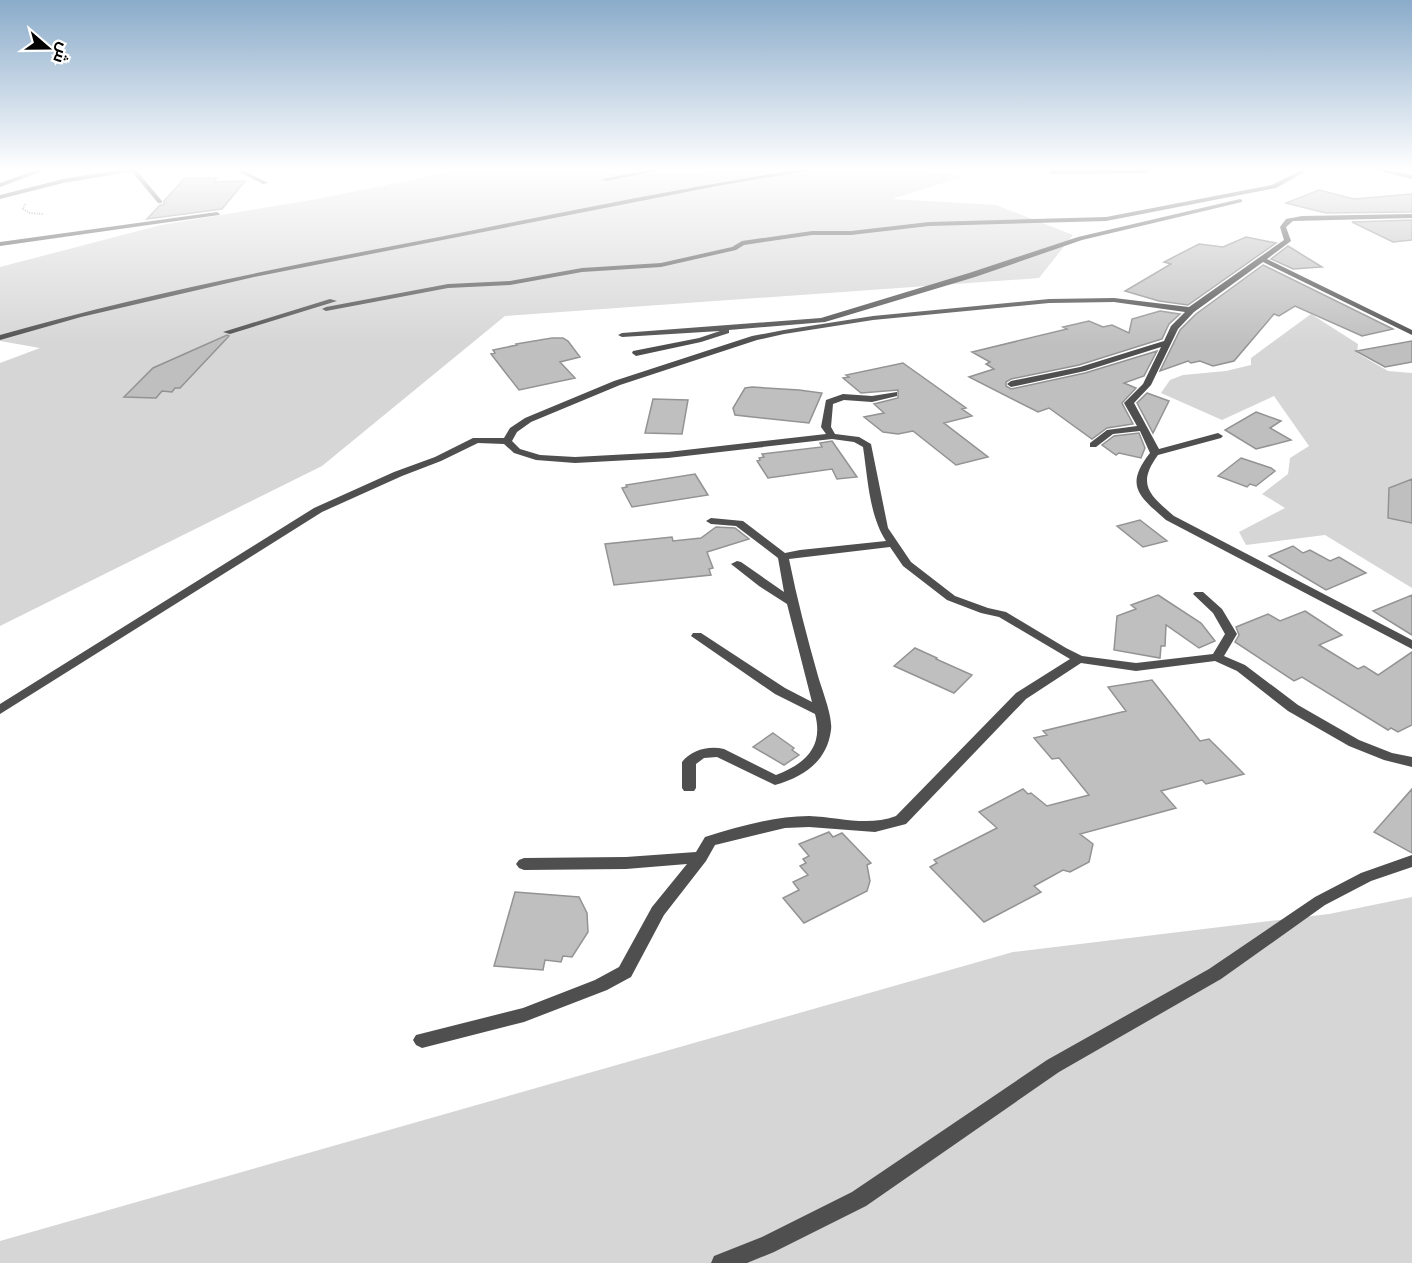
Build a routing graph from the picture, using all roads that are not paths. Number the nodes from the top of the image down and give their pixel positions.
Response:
1 (123, 227) edge
2 (499, 227) edge
3 (904, 227) edge
4 (1131, 227) edge
5 (1283, 227) edge
6 (0, 244) edge
7 (1262, 259) junction
8 (429, 288) junction
9 (326, 309) dead end
10 (1191, 310) junction
11 (822, 320) junction
12 (732, 327) junction
13 (227, 332) dead end
14 (784, 332) junction
15 (1412, 333) edge
16 (622, 335) dead end
17 (0, 338) edge
18 (1166, 344) junction
19 (636, 353) dead end
20 (1011, 384) dead end
21 (894, 394) dead end
22 (1143, 428) junction
23 (832, 436) junction
24 (1218, 436) dead end
25 (507, 441) junction
26 (1093, 445) dead end
27 (1155, 453) junction
28 (711, 521) dead end
29 (892, 544) junction
30 (783, 557) junction
31 (737, 564) dead end
32 (1199, 594) dead end
33 (792, 602) junction
34 (698, 636) dead end
35 (1412, 645) edge
36 (1217, 657) junction
37 (1080, 659) junction
38 (0, 710) edge
39 (820, 711) junction
40 (1412, 762) edge
41 (689, 788) dead end
42 (701, 857) junction
43 (1412, 861) edge
44 (524, 864) dead end
45 (422, 1040) dead end
46 (721, 1263) edge

1 - 6 street
2 - 17 street
3 - 8 street
4 - 11 street
5 - 7 street
7 - 10 street
7 - 15 street
8 - 9 street
8 - 13 street
10 - 14 street
10 - 18 street
11 - 12 street
11 - 14 street
12 - 16 street
12 - 19 street
14 - 25 street
18 - 20 street
18 - 22 street
21 - 23 street
22 - 26 street
22 - 27 street
23 - 25 street
23 - 29 street
24 - 27 street
25 - 38 street
27 - 35 street
28 - 30 street
29 - 30 street
29 - 37 street
30 - 33 street
31 - 33 street
32 - 36 street
33 - 39 street
34 - 39 street
36 - 37 street
36 - 40 street
37 - 42 street
39 - 41 street
42 - 44 street
42 - 45 street
43 - 46 street

